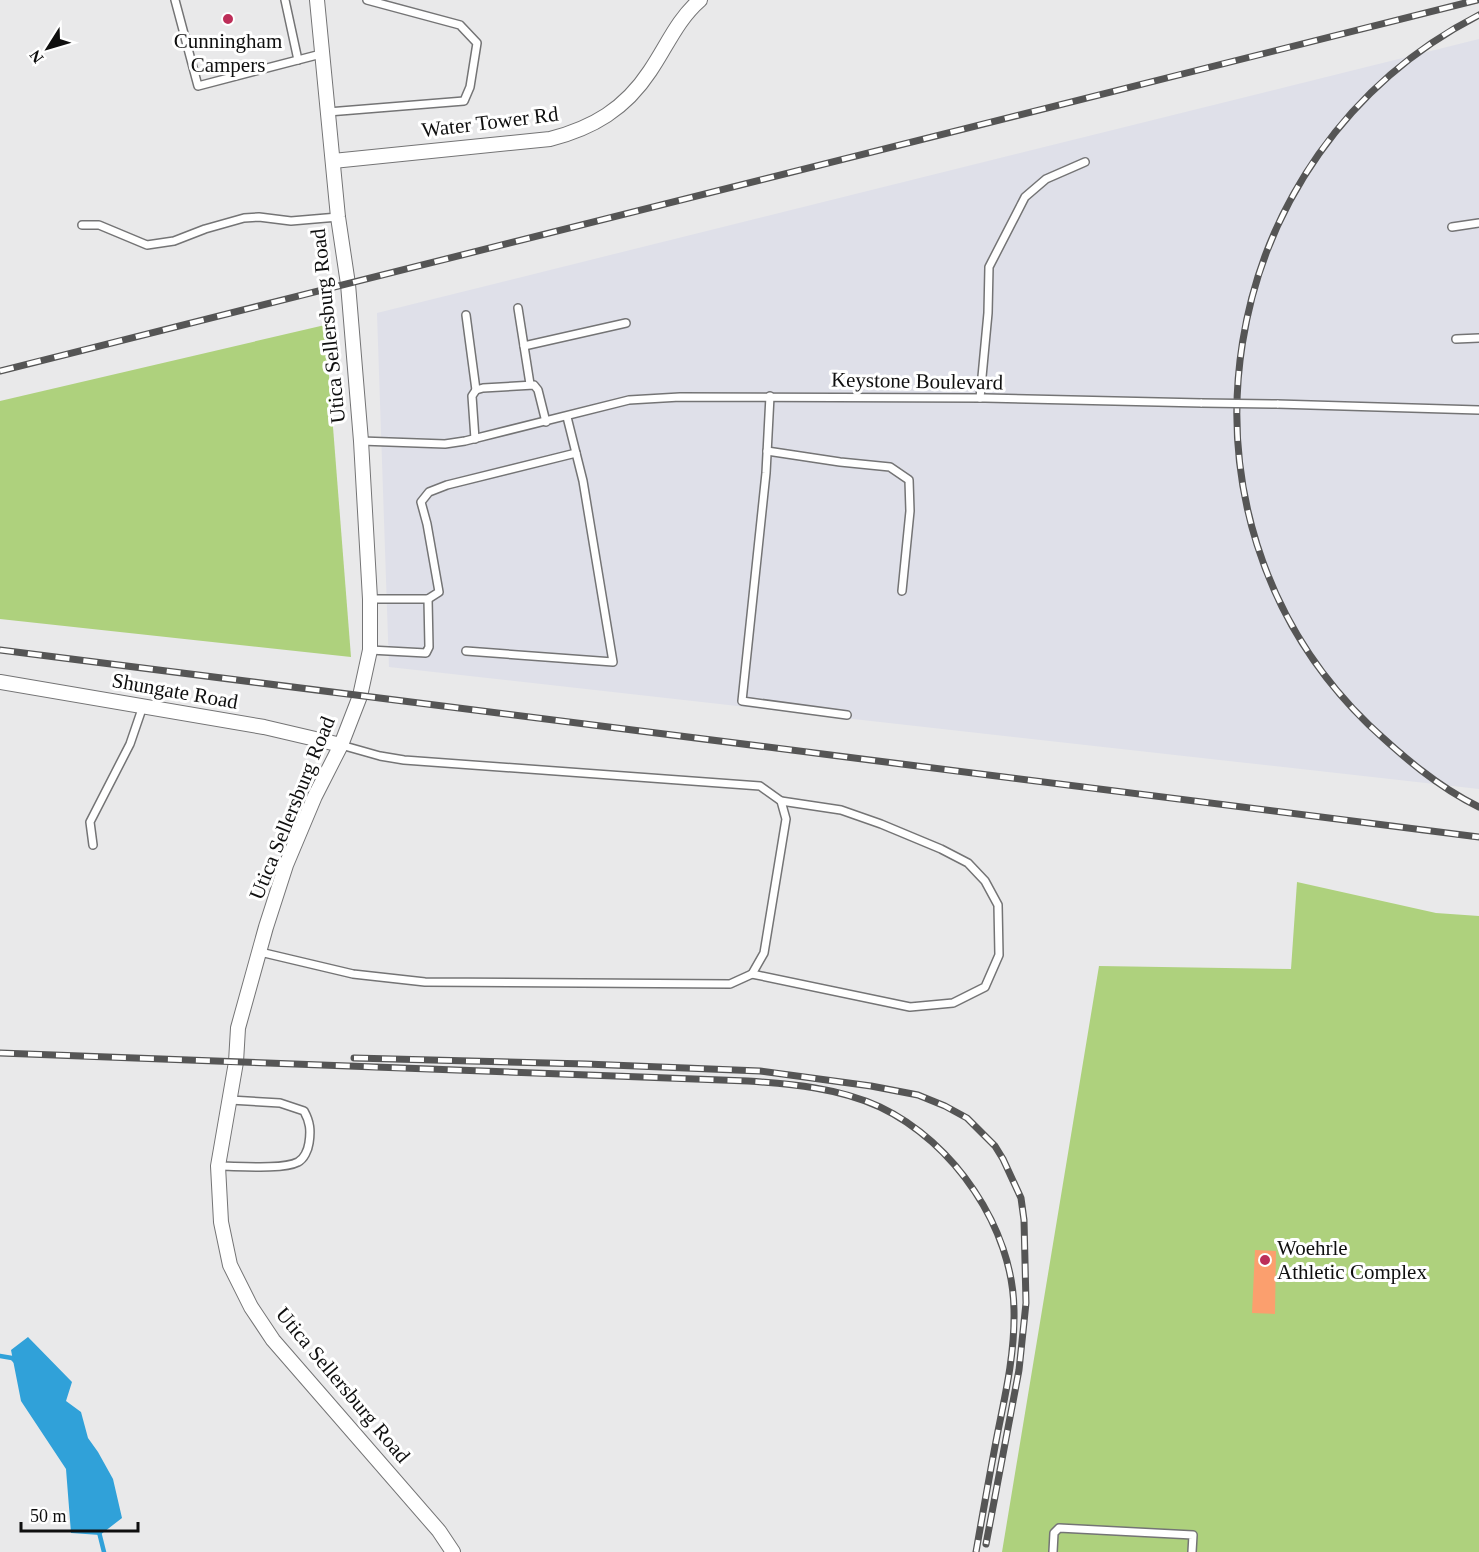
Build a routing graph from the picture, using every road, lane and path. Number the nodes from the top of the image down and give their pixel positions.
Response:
1 (175, 0) edge
2 (285, 0) edge
3 (317, 0) edge
4 (367, 0) edge
5 (700, 0) edge
6 (321, 54) junction
7 (298, 60) junction
8 (328, 112) junction
9 (333, 161) junction
10 (1085, 162) dead end
11 (338, 217) junction
12 (1479, 223) edge
13 (82, 225) dead end
14 (1452, 227) dead end
15 (518, 308) dead end
16 (466, 315) dead end
17 (626, 323) dead end
18 (1479, 338) edge
19 (1456, 339) dead end
20 (524, 346) junction
21 (530, 384) junction
22 (476, 390) junction
23 (770, 396) junction
24 (980, 398) junction
25 (1479, 410) edge
26 (567, 417) junction
27 (546, 422) junction
28 (475, 440) junction
29 (361, 441) junction
30 (767, 451) junction
31 (576, 453) junction
32 (902, 591) dead end
33 (370, 599) junction
34 (428, 599) junction
35 (370, 650) junction
36 (466, 651) dead end
37 (0, 682) edge
38 (143, 706) junction
39 (847, 715) dead end
40 (341, 745) junction
41 (781, 801) junction
42 (93, 845) dead end
43 (260, 952) junction
44 (752, 974) junction
45 (230, 1101) junction
46 (218, 1166) junction
47 (453, 1552) edge
48 (1053, 1552) edge
49 (1192, 1552) edge

1 - 7 lane
2 - 7 lane
3 - 6 street, Utica Sellersburg Road
4 - 8 lane
5 - 9 street, Water Tower Rd
6 - 7 lane
6 - 8 street, Utica Sellersburg Road
8 - 9 street, Utica Sellersburg Road
9 - 11 street, Utica Sellersburg Road
10 - 24 lane
11 - 13 lane
11 - 29 street, Utica Sellersburg Road
12 - 14 lane
15 - 20 lane
16 - 22 lane
17 - 20 lane
18 - 19 lane
20 - 21 lane
21 - 22 lane
21 - 27 lane
22 - 28 lane
23 - 24 lane, Keystone Boulevard
23 - 26 lane, Keystone Boulevard
23 - 30 lane
24 - 25 lane, Keystone Boulevard, bridge
26 - 27 lane, Keystone Boulevard
26 - 31 lane
27 - 28 lane, Keystone Boulevard
28 - 29 lane, Keystone Boulevard
29 - 33 street, Utica Sellersburg Road
30 - 32 lane
30 - 39 lane
31 - 34 lane
31 - 36 lane
33 - 34 lane
33 - 35 street, Utica Sellersburg Road
34 - 35 lane
35 - 40 street, Utica Sellersburg Road
37 - 38 street, Shungate Road
38 - 40 street, Shungate Road
38 - 42 lane
40 - 41 lane
40 - 43 street, Utica Sellersburg Road
41 - 44 lane
41 - 44 lane
43 - 44 lane
43 - 45 street, Utica Sellersburg Road
45 - 46 street, Utica Sellersburg Road
45 - 46 lane
46 - 47 street, Utica Sellersburg Road
48 - 49 lane

